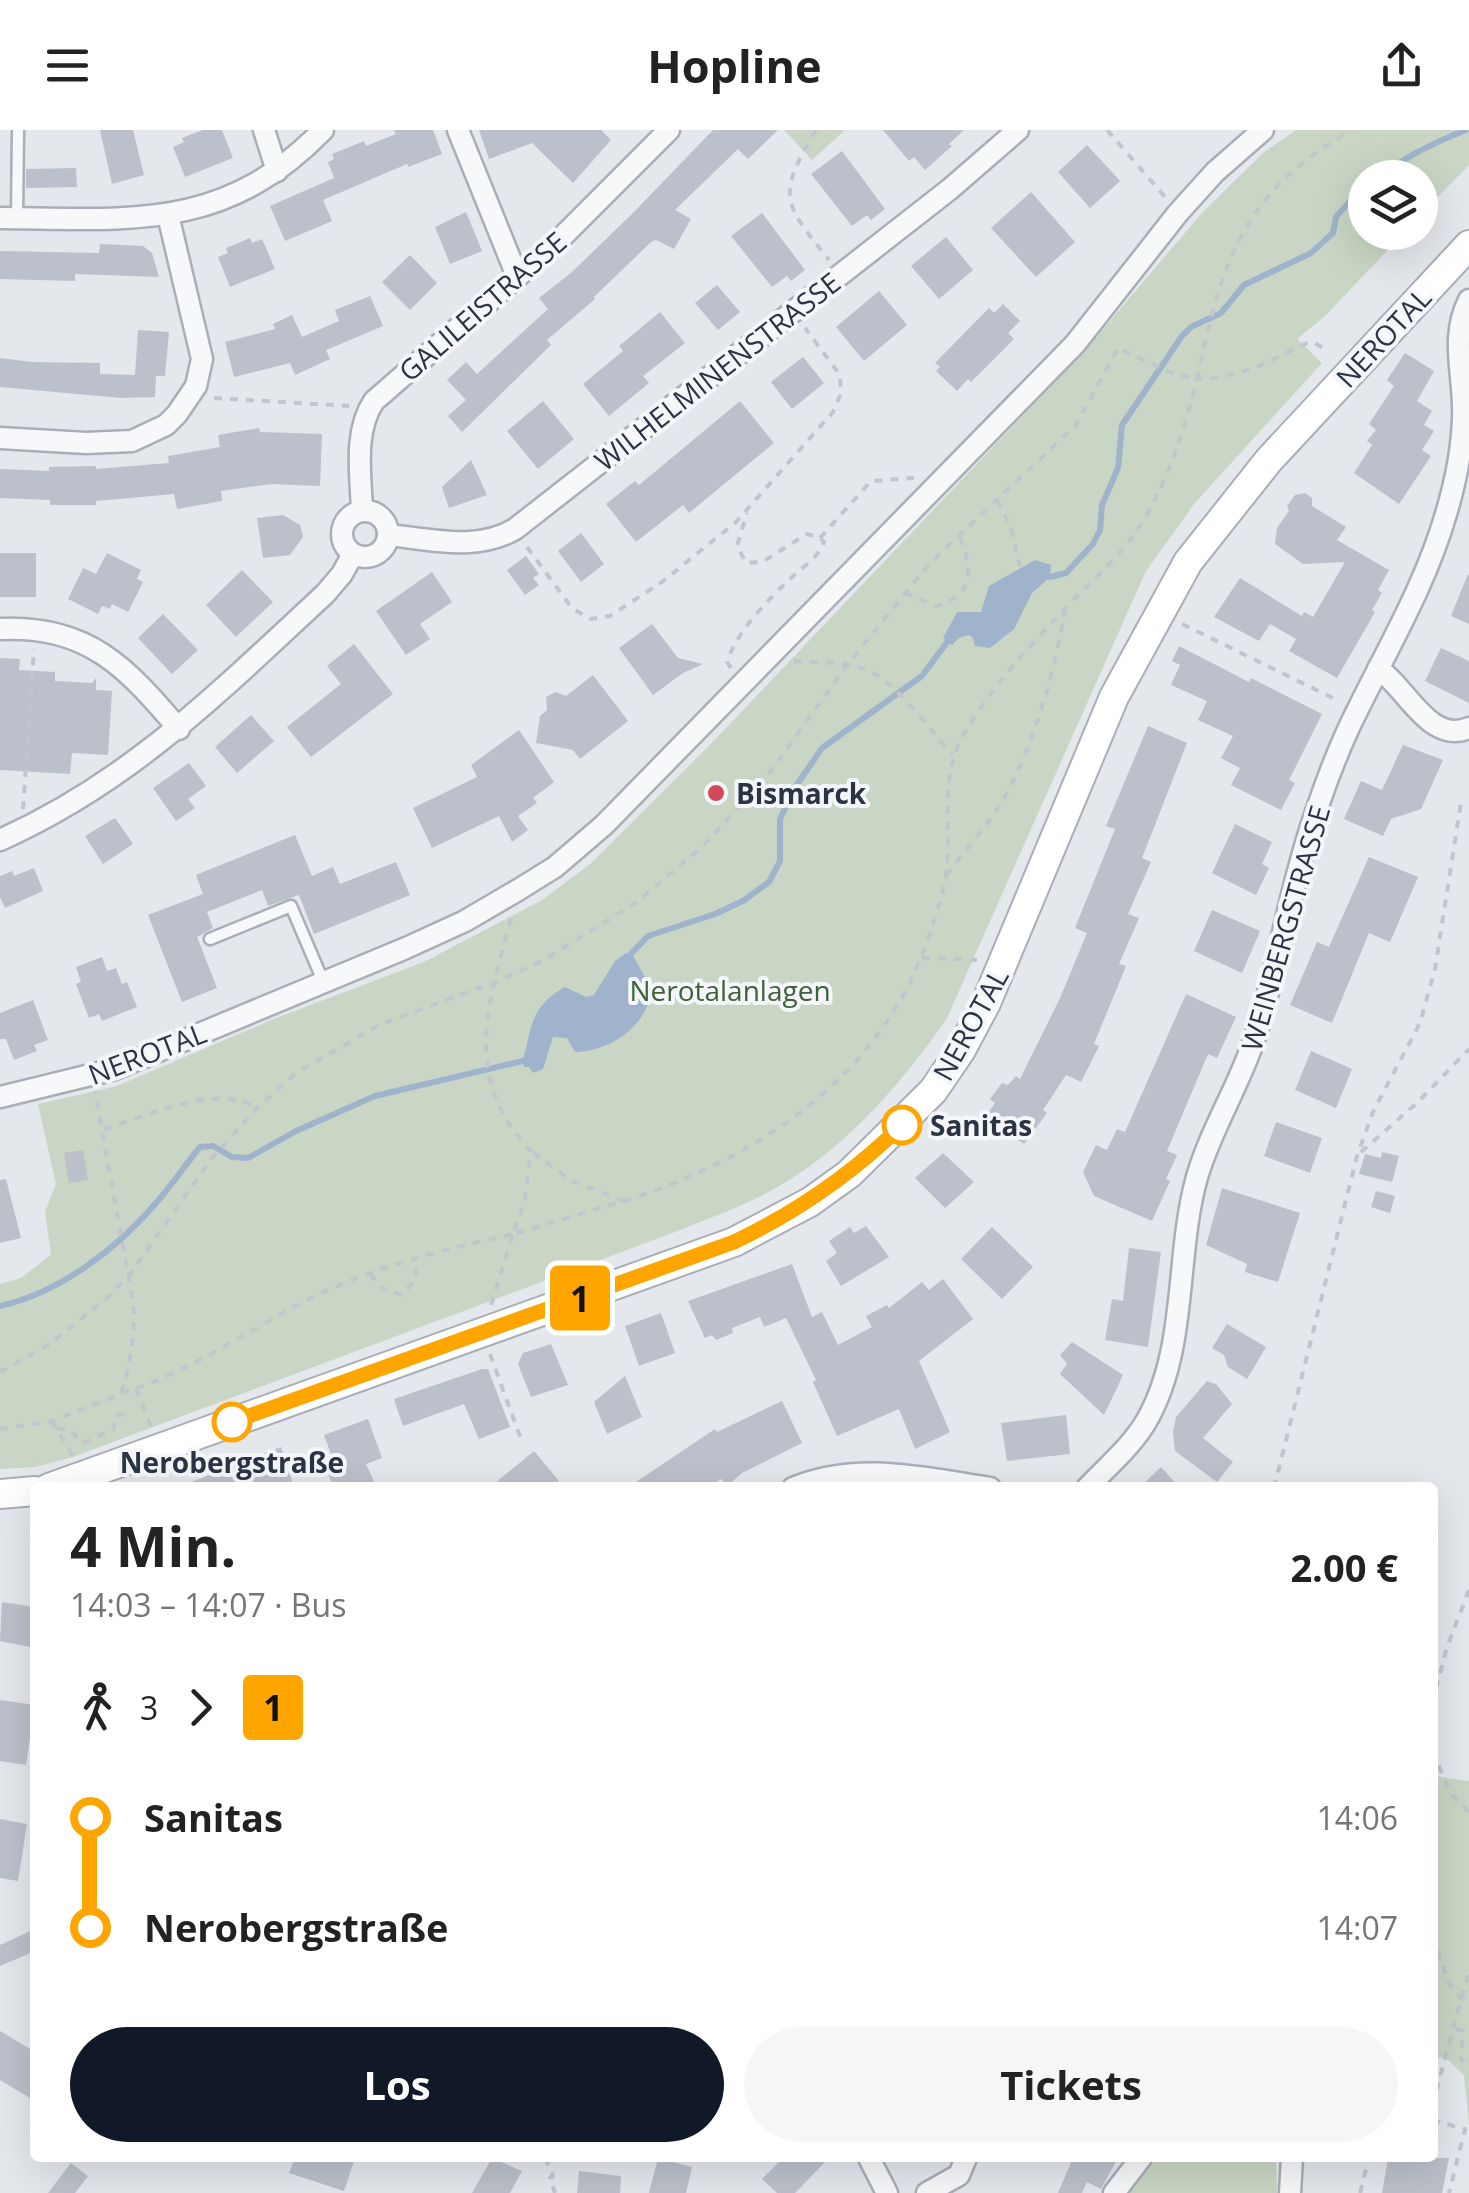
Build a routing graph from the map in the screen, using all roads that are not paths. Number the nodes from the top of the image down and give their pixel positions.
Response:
1 (18, 130) edge
2 (264, 130) edge
3 (323, 130) edge
4 (458, 130) edge
5 (1018, 130) edge
6 (1263, 130) edge
7 (663, 132) edge
8 (276, 171) junction
9 (168, 215) junction
10 (8, 218) edge
11 (1469, 245) edge
12 (517, 276) junction
13 (1469, 300) edge
14 (0, 438) edge
15 (362, 511) junction
16 (388, 535) junction
17 (353, 554) junction
18 (0, 629) edge
19 (1378, 668) junction
20 (1469, 728) edge
21 (179, 729) junction
22 (0, 840) edge
23 (210, 939) dead end
24 (324, 982) junction
25 (0, 1096) edge
26 (67, 1482) edge
27 (810, 1482) edge
28 (940, 1482) edge
29 (1093, 1482) edge
30 (30, 1490) edge
31 (0, 1494) edge
32 (871, 2162) edge
33 (964, 2162) edge
34 (1138, 2162) edge
35 (1292, 2162) edge
36 (887, 2193) edge
37 (926, 2193) edge
38 (1114, 2193) edge
39 (1290, 2193) edge

1 - 10 lane
2 - 8 street
3 - 8 street
4 - 12 street
5 - 16 street, WILHELMINENSTRASSE
6 - 24 street, NEROTAL
7 - 12 street, GALILEISTRASSE
8 - 9 street
9 - 10 street
9 - 14 street
11 - 26 street, NEROTAL
12 - 15 street, GALILEISTRASSE
13 - 19 street, WEINBERGSTRASSE
15 - 16 street
15 - 17 street
16 - 17 street
17 - 21 street
18 - 21 street
19 - 20 street
19 - 29 street, WEINBERGSTRASSE
21 - 22 street
23 - 24 lane
24 - 25 street, NEROTAL
27 - 28 street
30 - 31 street, NEROTAL
32 - 36 street
33 - 37 street
34 - 38 street
35 - 39 street

